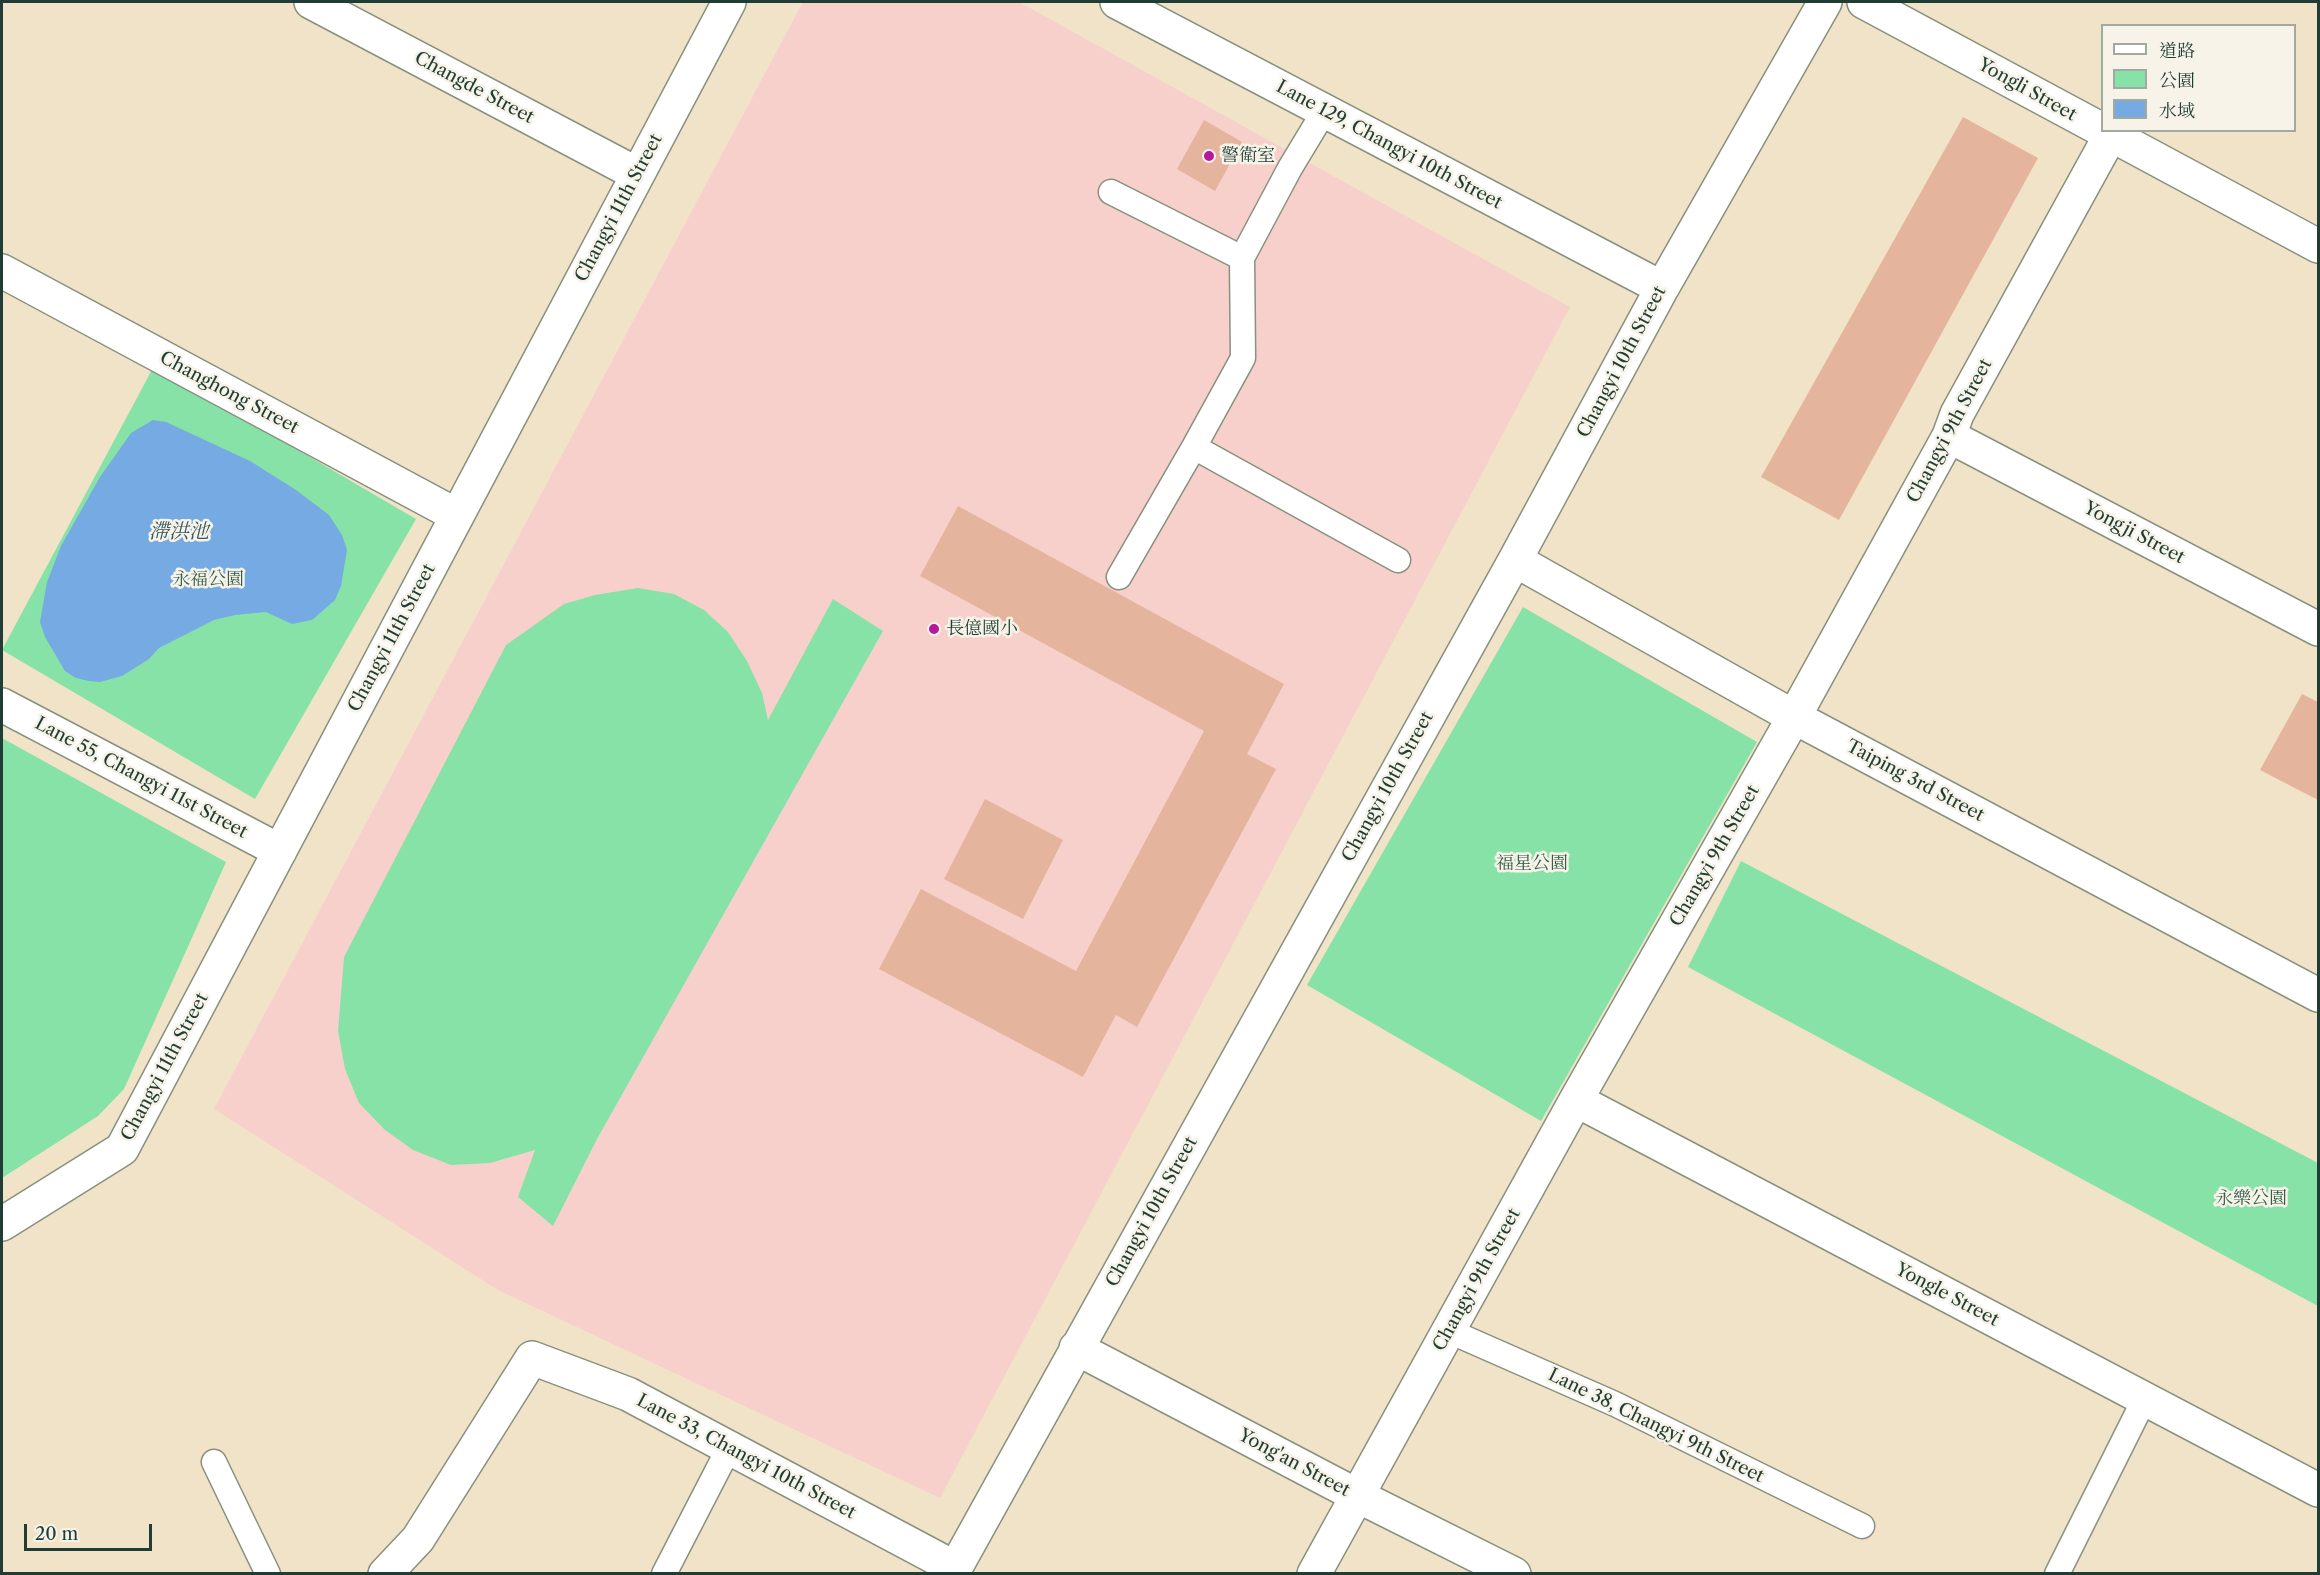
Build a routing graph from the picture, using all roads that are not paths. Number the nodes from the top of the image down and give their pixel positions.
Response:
1 (729, 2) edge
2 (1117, 2) edge
3 (1825, 2) edge
4 (1864, 2) edge
5 (316, 3) edge
6 (1324, 110) junction
7 (2101, 131) edge
8 (2103, 132) edge
9 (2110, 136) junction
10 (637, 174) junction
11 (1111, 192) dead end
12 (2319, 246) edge
13 (1242, 258) junction
14 (2, 271) edge
15 (1662, 288) junction
16 (1949, 436) junction
17 (1194, 447) junction
18 (456, 515) junction
19 (1398, 560) dead end
20 (1515, 560) junction
21 (1119, 577) dead end
22 (2319, 629) edge
23 (2, 705) edge
24 (1794, 717) junction
25 (280, 851) junction
26 (2319, 995) edge
27 (1576, 1100) junction
28 (2, 1224) edge
29 (1449, 1331) junction
30 (1076, 1348) junction
31 (2145, 1398) junction
32 (729, 1448) junction
33 (214, 1462) dead end
34 (2319, 1490) edge
35 (1356, 1495) junction
36 (1862, 1526) dead end
37 (953, 1571) edge
38 (268, 1574) edge
39 (385, 1574) edge
40 (664, 1574) edge
41 (1314, 1574) edge
42 (1514, 1574) edge
43 (2057, 1574) edge

1 - 10 street, Changyi 11th Street
2 - 6 street, Lane 129, Changyi 10th Street
3 - 15 street, Changyi 10th Street
4 - 7 street, Yongli Street
5 - 10 street, Changde Street
6 - 13 lane
6 - 15 street, Lane 129, Changyi 10th Street
8 - 9 street, Yongli Street
9 - 12 street, Yongli Street
9 - 16 street, Changyi 9th Street
10 - 18 street, Changyi 11th Street
11 - 13 lane
13 - 17 lane
14 - 18 street, Changhong Street
15 - 20 street, Changyi 10th Street
16 - 22 street, Yongji Street
16 - 24 street, Changyi 9th Street
17 - 19 lane
17 - 21 lane
18 - 25 street, Changyi 11th Street
20 - 24 street, Taiping 3rd Street
20 - 30 street, Changyi 10th Street
23 - 25 street, Lane 55, Changyi 11st Street
24 - 26 street, Taiping 3rd Street
24 - 27 street, Changyi 9th Street
25 - 28 street, Changyi 11th Street
27 - 29 street, Changyi 9th Street
27 - 31 street, Yongle Street
29 - 35 street, Changyi 9th Street
29 - 36 lane, Lane 38, Changyi 9th Street
30 - 35 street, Yong'an Street
30 - 37 street, Changyi 10th Street
31 - 34 street, Yongle Street
31 - 43 lane
32 - 37 street, Lane 33, Changyi 10th Street
32 - 39 street, Lane 33, Changyi 10th Street
32 - 40 lane
33 - 38 lane
35 - 41 street, Changyi 9th Street
35 - 42 street, Yong'an Street

